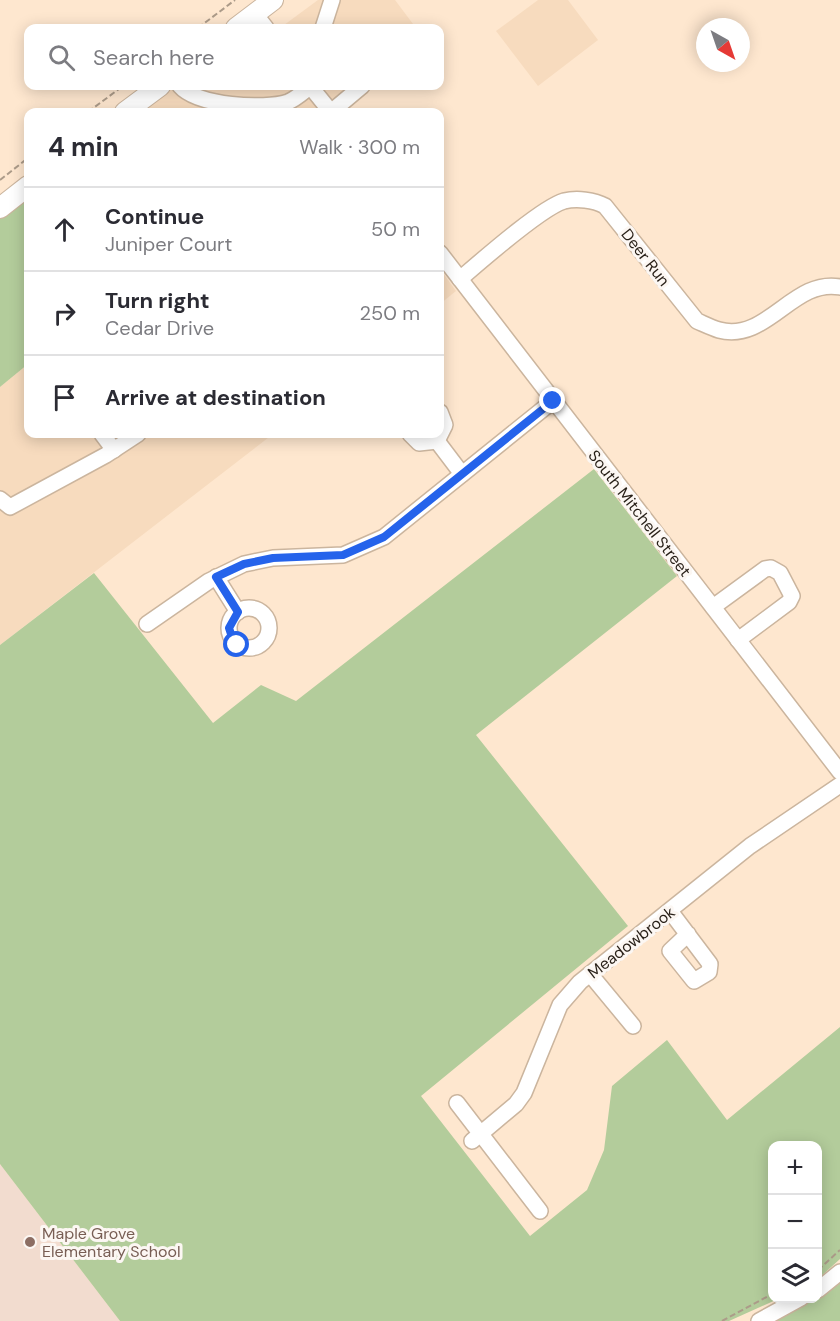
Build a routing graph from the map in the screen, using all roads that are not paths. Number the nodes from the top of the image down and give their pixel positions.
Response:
1 (273, 0) edge
2 (332, 0) edge
3 (260, 21) edge
4 (324, 24) edge
5 (155, 90) edge
6 (185, 90) edge
7 (304, 90) edge
8 (313, 90) edge
9 (357, 90) edge
10 (130, 108) edge
11 (328, 108) edge
12 (336, 108) edge
13 (24, 189) edge
14 (0, 208) edge
15 (444, 258) edge
16 (459, 279) junction
17 (840, 287) edge
18 (553, 401) junction
19 (105, 438) edge
20 (132, 438) edge
21 (414, 438) edge
22 (438, 438) edge
23 (437, 441) junction
24 (114, 450) junction
25 (462, 474) junction
26 (3, 506) edge
27 (216, 577) junction
28 (713, 607) junction
29 (238, 612) dead end
30 (147, 624) dead end
31 (738, 640) junction
32 (840, 772) edge
33 (840, 785) edge
34 (670, 911) junction
35 (688, 934) dead end
36 (590, 974) junction
37 (633, 1026) dead end
38 (457, 1103) dead end
39 (475, 1138) junction
40 (540, 1211) dead end
41 (840, 1272) edge
42 (822, 1287) edge
43 (793, 1303) edge
44 (759, 1321) edge

1 - 3 main road
2 - 4 street
5 - 10 main road
6 - 7 street
8 - 11 street
9 - 12 street
13 - 14 main road
15 - 16 street, South Mitchell Street
16 - 17 street, Deer Run
16 - 18 street, South Mitchell Street
18 - 25 street
18 - 28 street, South Mitchell Street
19 - 24 street
20 - 24 street
21 - 23 street
22 - 23 street
23 - 25 street
24 - 26 street
25 - 27 street
27 - 29 street
27 - 30 street
28 - 31 street, South Mitchell Street
28 - 31 street
31 - 32 street, South Mitchell Street
33 - 34 street, Meadowbrook
34 - 35 street
34 - 36 street, Meadowbrook
36 - 37 street
36 - 39 street, Meadowbrook
38 - 39 street
39 - 40 street
41 - 42 street
43 - 44 street

